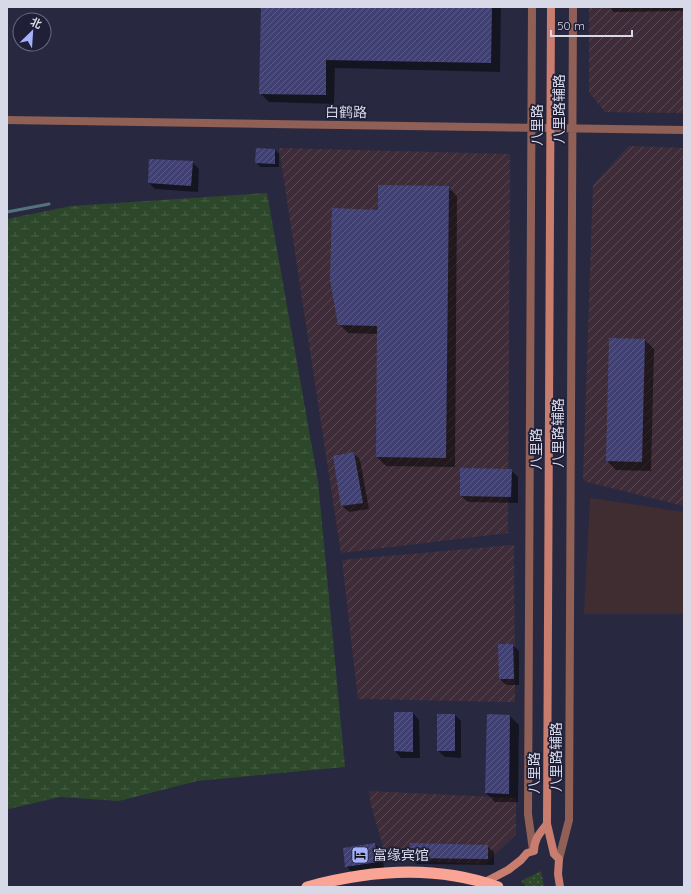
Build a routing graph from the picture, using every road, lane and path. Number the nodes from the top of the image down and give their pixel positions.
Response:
1 (532, 7) edge
2 (551, 7) edge
3 (572, 7) edge
4 (7, 120) edge
5 (531, 128) junction
6 (550, 128) junction
7 (572, 129) junction
8 (684, 130) edge
9 (547, 824) junction
10 (534, 851) junction
11 (559, 859) junction
12 (485, 882) junction
13 (307, 887) edge
14 (498, 887) edge
15 (560, 887) edge

1 - 5 street, 八里路辅路
2 - 6 main road, 八里路
3 - 7 street, 八里路辅路
4 - 5 street, 白鹤路
5 - 6 street, 白鹤路
5 - 10 street, 八里路辅路
6 - 7 street, 白鹤路
6 - 9 main road, 八里路
7 - 8 street, 白鹤路
7 - 11 street, 八里路辅路
9 - 10 main road
9 - 11 main road, 八里路
10 - 12 main road
11 - 15 main road, 八里路
12 - 13 highway
12 - 14 highway

